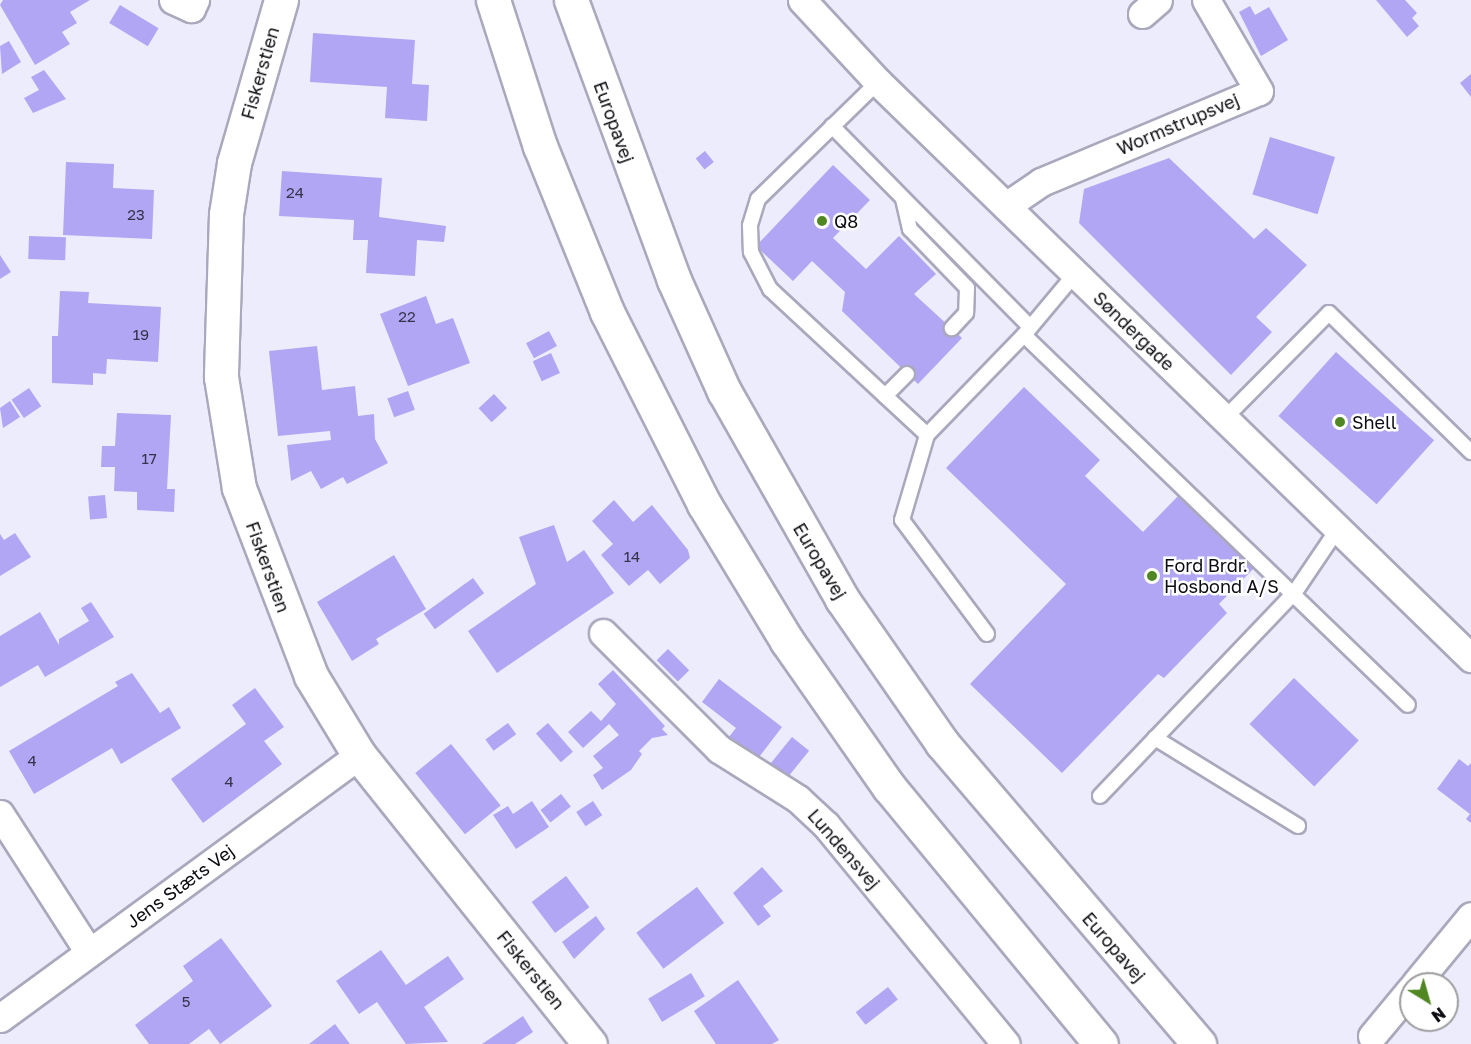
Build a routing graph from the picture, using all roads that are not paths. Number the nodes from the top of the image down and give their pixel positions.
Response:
1 (173, 0) edge
2 (195, 0) edge
3 (280, 0) edge
4 (493, 0) edge
5 (571, 0) edge
6 (802, 0) edge
7 (1206, 0) edge
8 (878, 82) junction
9 (832, 126) junction
10 (903, 199) junction
11 (1006, 206) junction
12 (1075, 274) junction
13 (952, 328) dead end
14 (1027, 331) junction
15 (907, 374) dead end
16 (885, 396) junction
17 (1224, 419) junction
18 (927, 435) junction
19 (1471, 452) edge
20 (1337, 530) junction
21 (1295, 592) junction
22 (603, 633) dead end
23 (987, 634) dead end
24 (1471, 658) edge
25 (1408, 705) dead end
26 (1155, 738) junction
27 (359, 755) junction
28 (1100, 796) dead end
29 (0, 814) edge
30 (1298, 826) dead end
31 (1471, 916) edge
32 (89, 952) junction
33 (1425, 972) edge
34 (1399, 1003) edge
35 (0, 1018) edge
36 (1372, 1036) dead end
37 (590, 1044) edge
38 (1006, 1044) edge
39 (1101, 1044) edge
40 (1199, 1044) edge

1 - 2 street
3 - 27 main road, Fiskerstien
4 - 39 main road
5 - 40 main road, Europavej
6 - 8 street, Søndergade
7 - 11 street, Wormstrupsvej
8 - 9 lane
8 - 11 street, Søndergade
9 - 10 lane
9 - 16 lane
10 - 13 lane
10 - 14 lane
11 - 12 street, Søndergade
12 - 14 lane
12 - 17 street, Søndergade
14 - 18 lane
14 - 21 lane
15 - 16 lane
16 - 18 lane
17 - 19 lane
17 - 20 street, Søndergade
18 - 23 lane
20 - 21 lane
20 - 24 street, Søndergade
21 - 25 lane
21 - 26 lane
22 - 38 street, Lundensvej
26 - 28 lane
26 - 30 lane
27 - 32 street, Jens Stæts Vej
27 - 37 main road, Fiskerstien
29 - 32 street
31 - 33 street
32 - 35 street, Jens Stæts Vej
34 - 36 street

